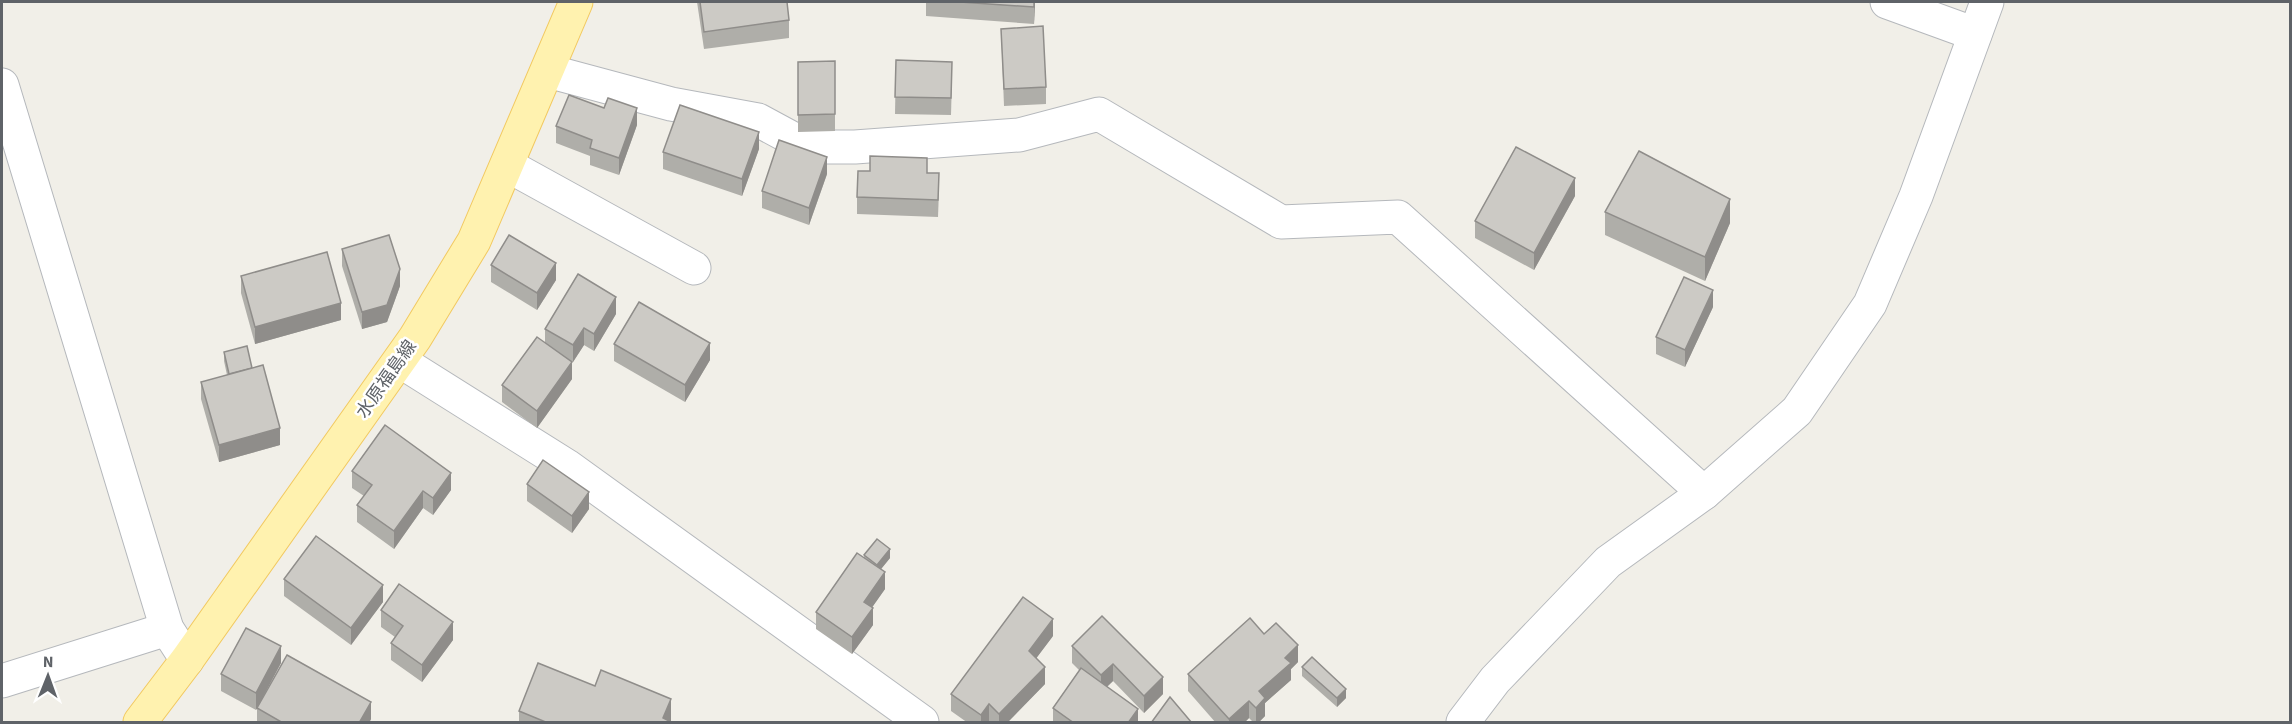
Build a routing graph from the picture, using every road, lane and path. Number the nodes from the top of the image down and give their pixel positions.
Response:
1 (576, 2) edge
2 (1887, 2) edge
3 (1987, 2) edge
4 (1975, 34) junction
5 (548, 71) junction
6 (2, 85) edge
7 (507, 165) junction
8 (694, 268) dead end
9 (400, 361) junction
10 (1704, 493) junction
11 (167, 629) junction
12 (187, 660) junction
13 (2, 681) edge
14 (140, 723) edge
15 (922, 723) edge
16 (1463, 723) edge

1 - 5 main road, 水原福島線
2 - 4 street
3 - 4 street
4 - 10 street
5 - 7 main road, 水原福島線
5 - 10 street
6 - 11 street
7 - 8 street
7 - 9 main road, 水原福島線
9 - 12 main road, 水原福島線
9 - 15 street
10 - 16 street
11 - 12 street
11 - 13 street
12 - 14 main road, 水原福島線

